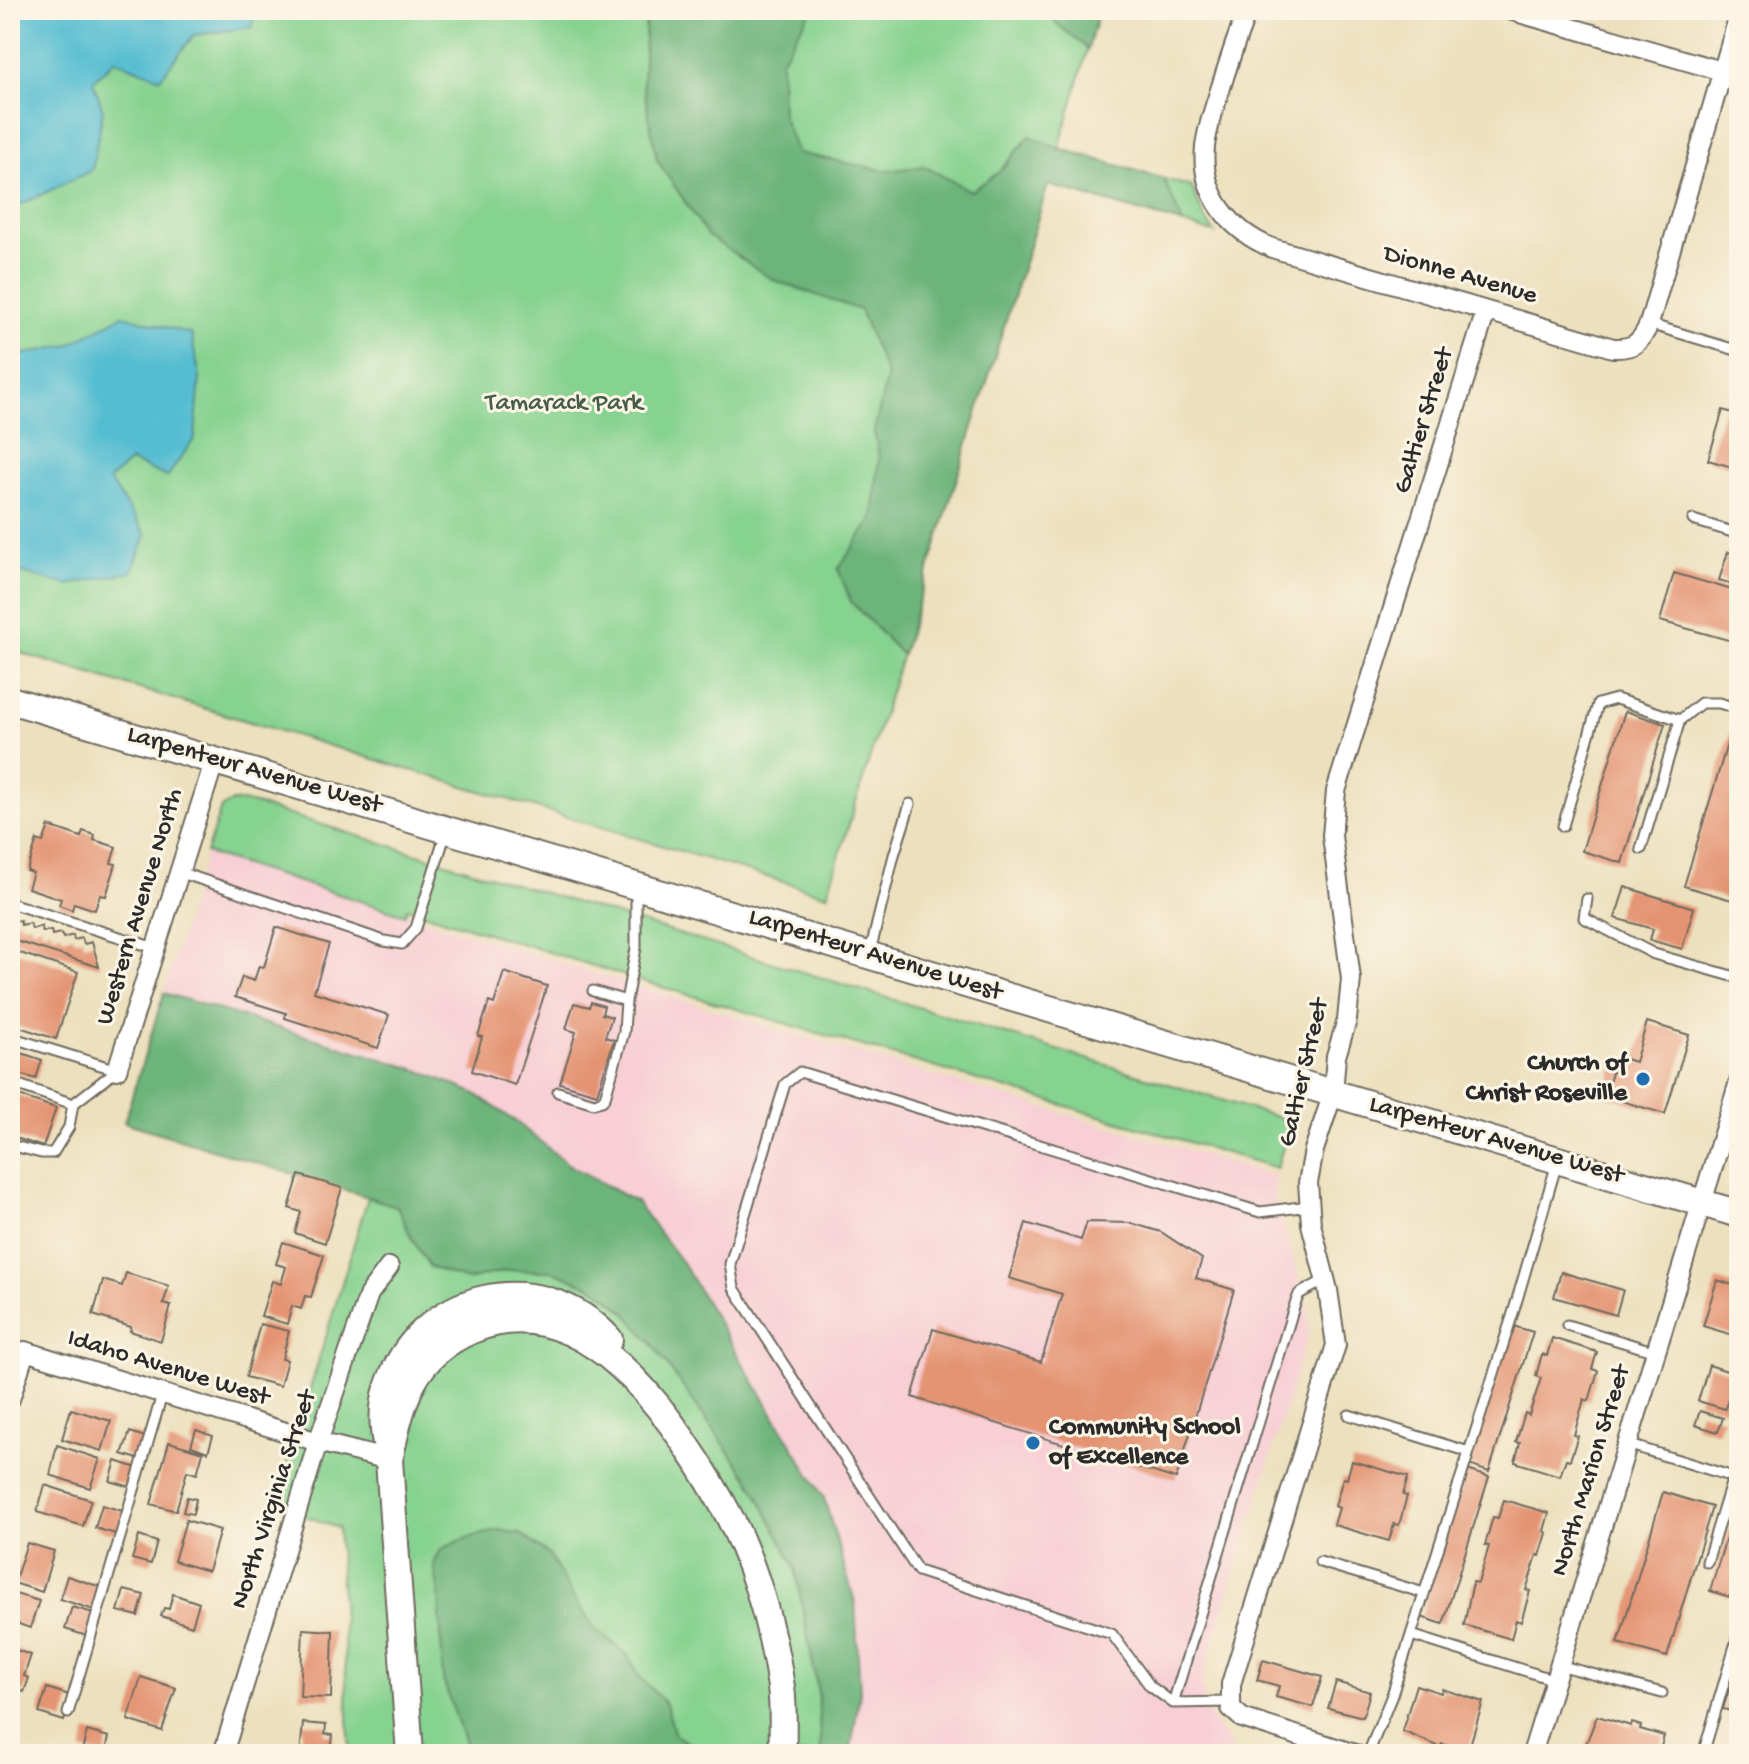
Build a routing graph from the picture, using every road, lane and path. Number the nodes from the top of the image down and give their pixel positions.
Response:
1 (1248, 10) edge
2 (1509, 10) edge
3 (1739, 15) edge
4 (1730, 74) edge
5 (1486, 311) junction
6 (1649, 324) junction
7 (1739, 351) edge
8 (1693, 520) dead end
9 (1739, 534) edge
10 (10, 700) edge
11 (1739, 709) edge
12 (1680, 720) junction
13 (215, 759) junction
14 (910, 804) dead end
15 (1563, 826) dead end
16 (447, 829) junction
17 (1641, 849) dead end
18 (179, 872) junction
19 (636, 885) junction
20 (1587, 899) dead end
21 (10, 903) edge
22 (155, 948) junction
23 (870, 954) junction
24 (1739, 978) edge
25 (593, 991) dead end
26 (626, 1001) junction
27 (10, 1037) edge
28 (117, 1070) junction
29 (10, 1082) edge
30 (1739, 1082) edge
31 (558, 1092) dead end
32 (1333, 1093) junction
33 (73, 1104) junction
34 (10, 1145) edge
35 (1558, 1160) junction
36 (1702, 1203) junction
37 (1309, 1206) junction
38 (1739, 1214) edge
39 (389, 1267) dead end
40 (1325, 1280) junction
41 (1567, 1325) dead end
42 (1656, 1352) junction
43 (162, 1395) junction
44 (10, 1399) edge
45 (1349, 1415) dead end
46 (318, 1442) junction
47 (1627, 1444) junction
48 (1469, 1452) junction
49 (389, 1460) junction
50 (1320, 1562) dead end
51 (1707, 1562) dead end
52 (1424, 1593) junction
53 (1739, 1632) edge
54 (1411, 1635) junction
55 (1557, 1672) junction
56 (1662, 1693) dead end
57 (1173, 1703) junction
58 (1231, 1705) junction
59 (68, 1713) dead end
60 (1318, 1748) edge
61 (223, 1754) edge
62 (410, 1754) edge
63 (783, 1754) edge
64 (1355, 1754) edge
65 (1368, 1754) edge
66 (1532, 1754) edge
67 (1703, 1754) edge

1 - 5 street, Dionne Avenue
2 - 4 street
3 - 4 street
4 - 6 street
5 - 6 street, Dionne Avenue
5 - 32 street, Galtier Street
6 - 7 lane
8 - 9 lane
10 - 13 main road, Larpenteur Avenue West
11 - 12 lane
12 - 15 lane
12 - 17 lane
13 - 16 main road, Larpenteur Avenue West
13 - 18 street, Western Avenue North
14 - 23 lane
16 - 18 lane
16 - 19 main road, Larpenteur Avenue West
18 - 22 street, Western Avenue North
19 - 23 main road, Larpenteur Avenue West
19 - 26 lane
20 - 24 lane
21 - 22 lane
22 - 28 street, Western Avenue North
23 - 32 main road, Larpenteur Avenue West
25 - 26 lane
26 - 31 lane
27 - 28 lane
28 - 33 lane
29 - 33 lane
30 - 36 street, North Marion Street
32 - 35 main road, Larpenteur Avenue West
32 - 37 street, Galtier Street
33 - 34 lane
35 - 36 main road, Larpenteur Avenue West
35 - 48 lane
36 - 38 main road, Larpenteur Avenue West
36 - 42 street, North Marion Street
37 - 40 street, Galtier Street
37 - 57 lane
39 - 46 street, North Virginia Street
40 - 57 lane
40 - 58 street, Galtier Street
41 - 42 lane
42 - 47 street, North Marion Street
43 - 44 street, Idaho Avenue West
43 - 46 street, Idaho Avenue West
43 - 59 lane
45 - 48 lane
46 - 49 street, Idaho Avenue West
46 - 61 street, North Virginia Street
47 - 51 lane
47 - 55 street, North Marion Street
48 - 52 lane
49 - 62 main road
49 - 63 main road
50 - 52 lane
52 - 54 lane
53 - 67 lane
54 - 55 lane
54 - 65 lane
55 - 56 lane
55 - 66 street, North Marion Street
57 - 58 lane
58 - 60 street
60 - 64 street

